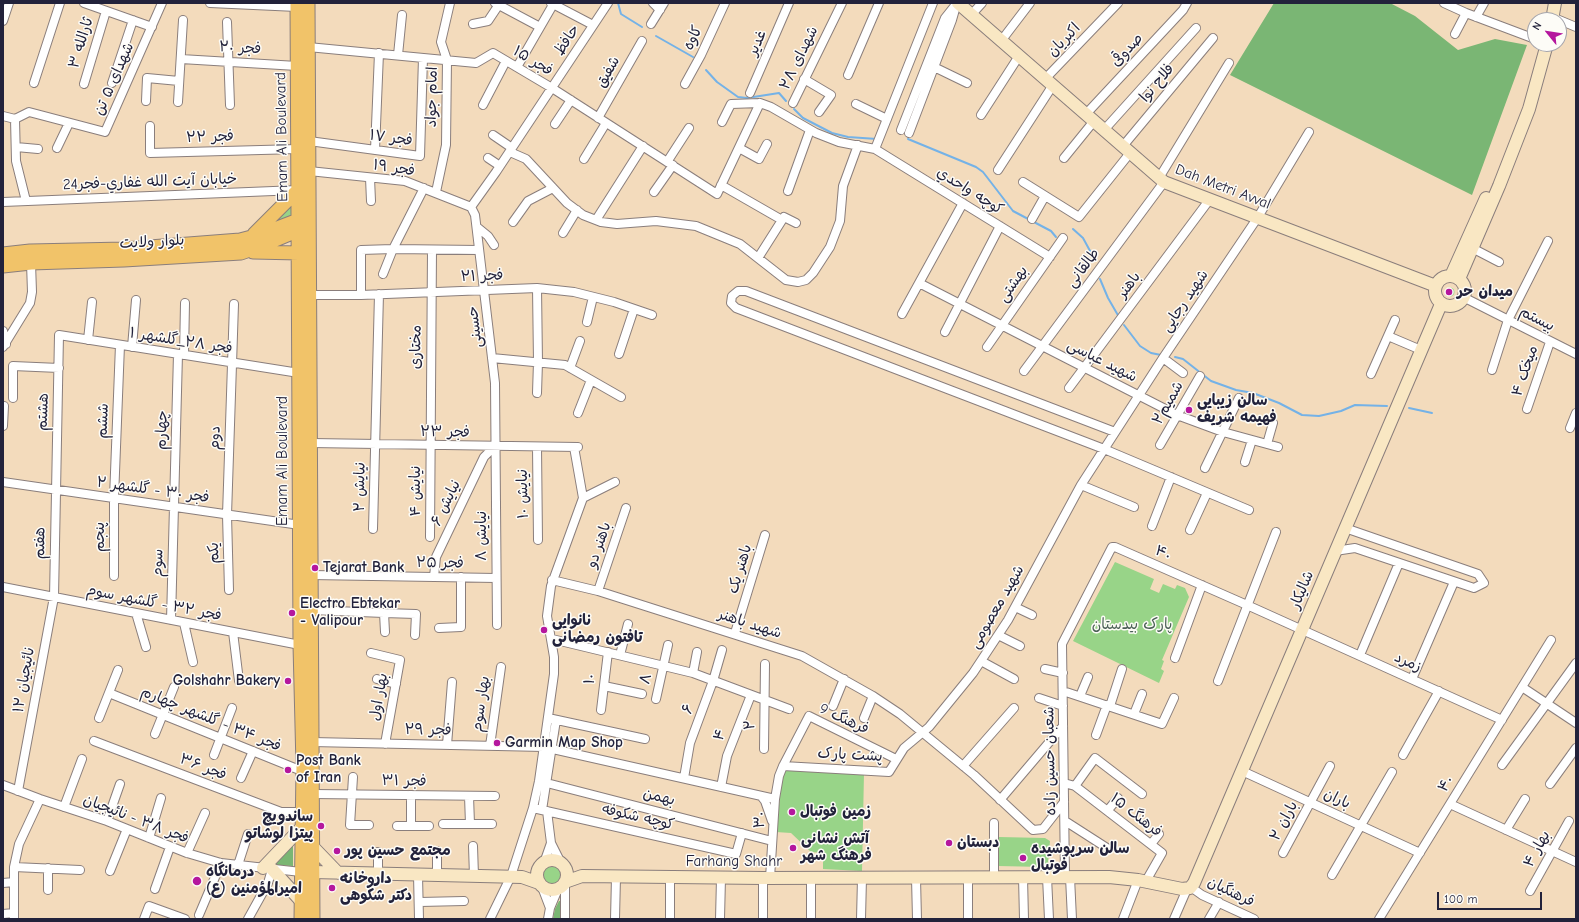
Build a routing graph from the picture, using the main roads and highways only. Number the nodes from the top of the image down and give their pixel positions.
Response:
1 (957, 3) edge
2 (300, 4) edge
3 (1538, 52) edge
4 (1545, 52) edge
5 (298, 190) junction
6 (304, 224) junction
7 (257, 240) junction
8 (248, 252) junction
9 (299, 253) junction
10 (3, 254) edge
11 (3, 266) edge
12 (1455, 278) junction
13 (1436, 286) junction
14 (1441, 304) junction
15 (304, 323) junction
16 (304, 348) junction
17 (302, 828) junction
18 (313, 847) junction
19 (541, 866) junction
20 (563, 866) junction
21 (307, 872) junction
22 (338, 873) junction
23 (582, 876) junction
24 (516, 877) junction
25 (540, 885) junction
26 (562, 886) junction
27 (1191, 889) joint
28 (301, 901) junction
29 (301, 919) edge
30 (313, 919) edge

1 - 13 main road, Dah Metri Avval
2 - 5 main road, Emam Ali Boulevard
2 - 6 main road
3 - 12 main road
4 - 12 main road
5 - 6 main road, Emam Ali Boulevard
5 - 7 main road
6 - 7 main road, بلوار ولایت
6 - 9 main road, Emam Ali Boulevard
6 - 15 main road
7 - 8 main road, بلوار ولایت
7 - 10 main road
8 - 9 main road
8 - 11 main road, بلوار ولایت
9 - 15 main road, Emam Ali Boulevard
12 - 13 main road
12 - 14 main road
13 - 14 main road
14 - 27 main road, شالیکار
15 - 16 main road, Emam Ali Boulevard
16 - 17 main road, Emam Ali Boulevard
16 - 18 main road
17 - 21 main road, Emam Ali Boulevard
17 - 28 main road
18 - 21 main road
18 - 22 main road
19 - 20 main road
19 - 24 main road
19 - 25 main road
20 - 23 main road
20 - 26 main road
21 - 22 main road
21 - 28 main road, Emam Ali Boulevard
21 - 30 main road
22 - 24 main road
23 - 26 main road, Farhang Shahr
23 - 27 main road, Farhang Shahr
24 - 25 main road
25 - 26 main road
28 - 29 main road, Emam Ali Boulevard

